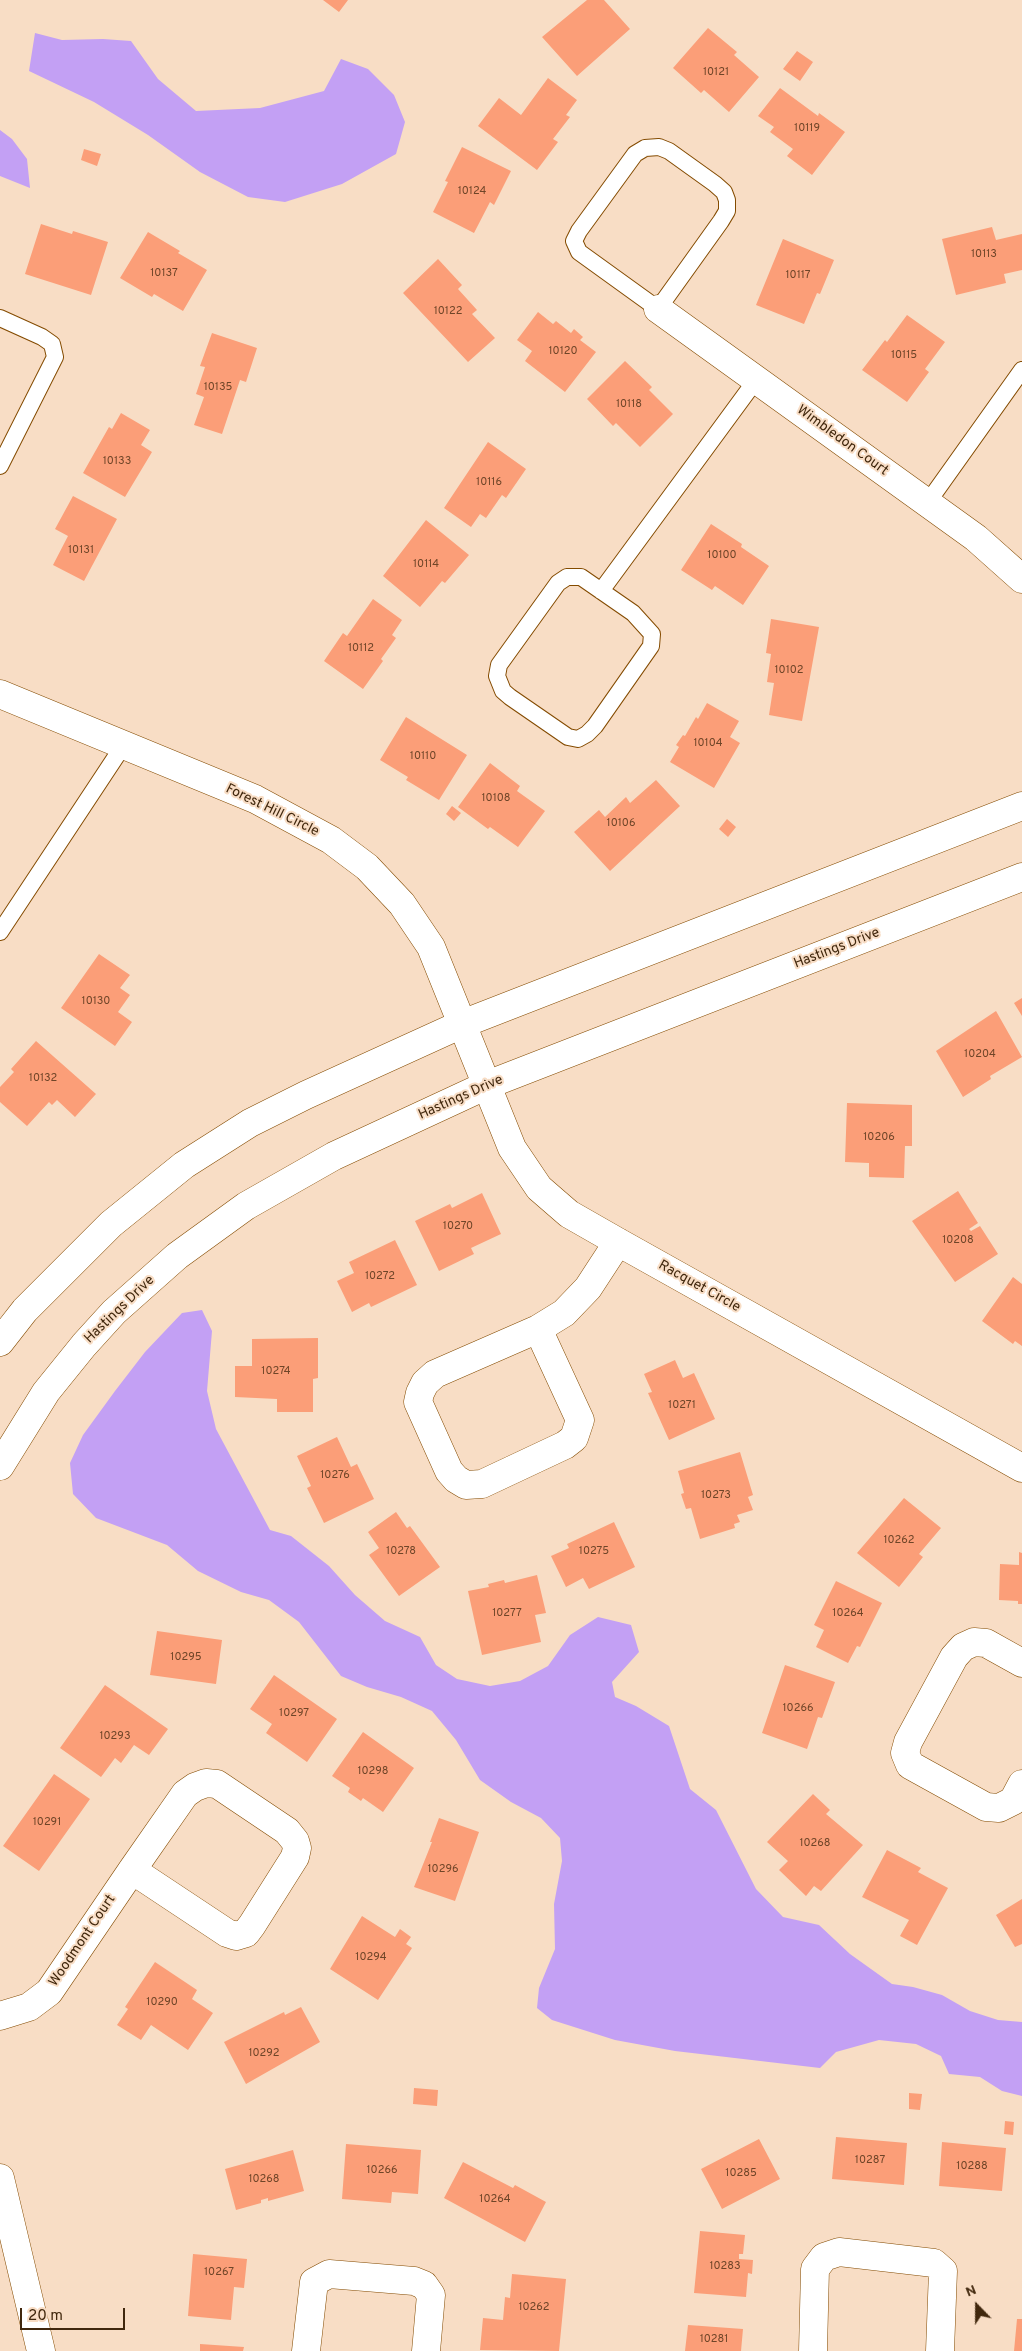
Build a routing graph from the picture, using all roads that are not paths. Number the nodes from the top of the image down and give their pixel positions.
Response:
1 (658, 309) junction
2 (0, 318) edge
3 (1022, 370) edge
4 (756, 380) junction
5 (0, 466) edge
6 (928, 502) junction
7 (1022, 579) edge
8 (601, 591) junction
9 (0, 694) edge
10 (123, 746) junction
11 (1022, 806) edge
12 (1022, 877) edge
13 (0, 932) edge
14 (462, 1024) junction
15 (487, 1085) junction
16 (618, 1242) junction
17 (538, 1329) junction
18 (0, 1342) edge
19 (0, 1466) edge
20 (1022, 1468) edge
21 (1022, 1663) edge
22 (1022, 1784) edge
23 (132, 1870) junction
24 (0, 2016) edge
25 (0, 2178) edge
26 (41, 2351) edge
27 (306, 2351) edge
28 (426, 2351) edge
29 (813, 2351) edge
30 (940, 2351) edge

1 - 1 lane
1 - 4 street, Wimbledon Court
2 - 5 lane
3 - 6 lane
4 - 6 street, Wimbledon Court
4 - 8 lane
6 - 7 street, Wimbledon Court
8 - 8 lane
9 - 10 street, Forest Hill Circle
10 - 13 lane
10 - 14 street, Forest Hill Circle
11 - 14 street
12 - 15 street, Hastings Drive
14 - 15 street, Racquet Circle
14 - 18 street
15 - 16 street, Racquet Circle
15 - 19 street, Hastings Drive
16 - 17 street
16 - 20 street, Racquet Circle
17 - 17 street
21 - 22 street
23 - 23 street, Woodmont Court
23 - 24 street, Woodmont Court
25 - 26 street
27 - 28 street
29 - 30 street

